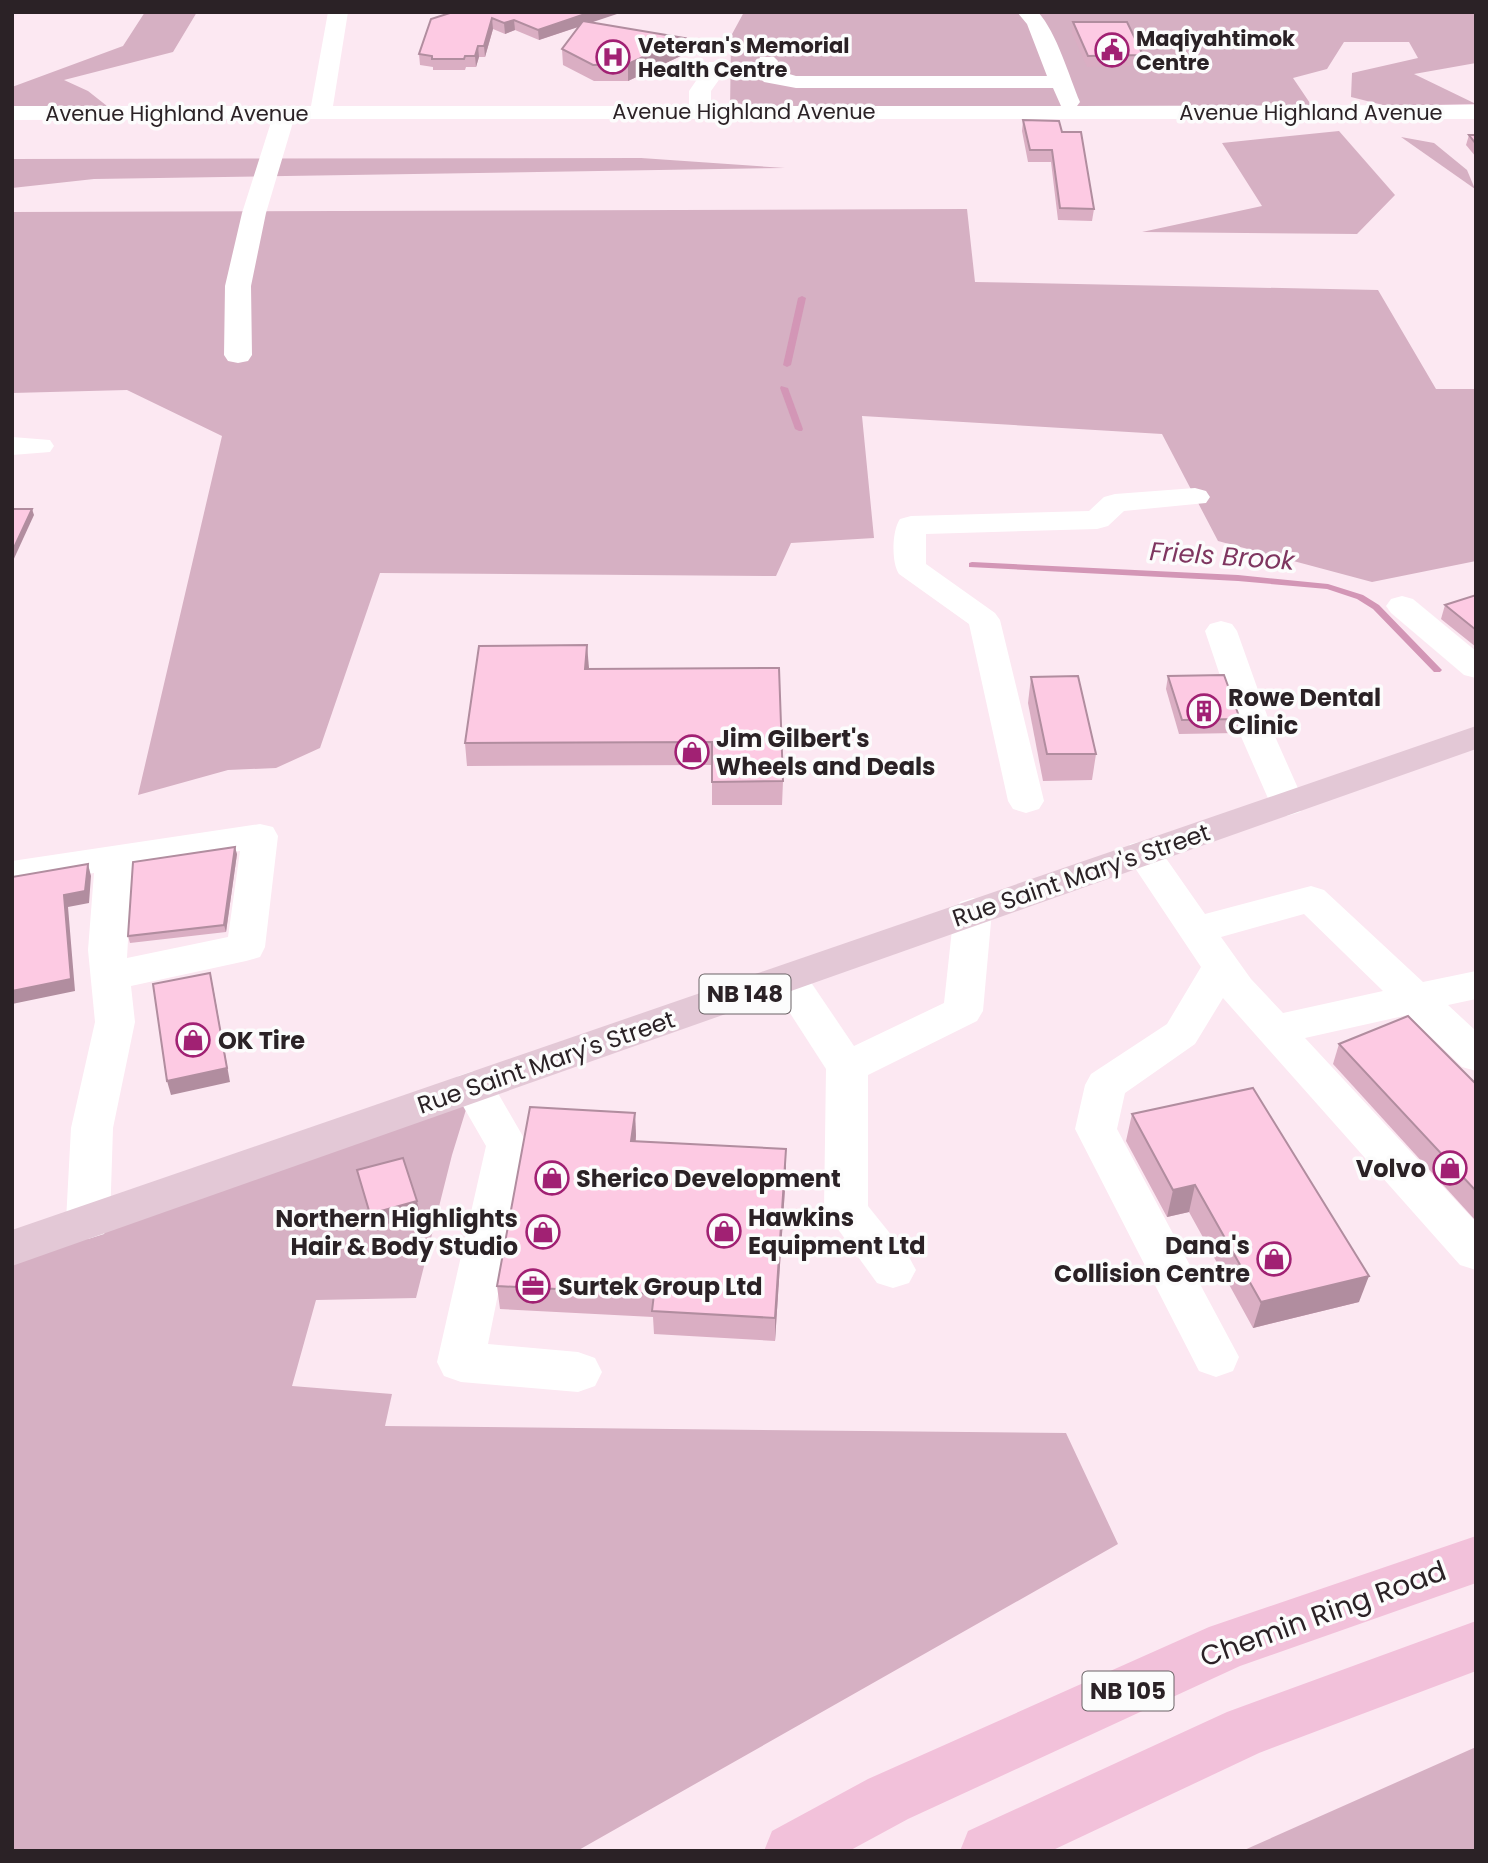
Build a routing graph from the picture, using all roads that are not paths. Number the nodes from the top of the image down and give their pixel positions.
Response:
1 (338, 12) edge
2 (1027, 12) edge
3 (767, 61) dead end
4 (717, 67) dead end
5 (1061, 82) junction
6 (700, 111) junction
7 (1071, 111) junction
8 (285, 112) junction
9 (321, 112) junction
10 (1476, 112) edge
11 (12, 113) edge
12 (237, 355) dead end
13 (1195, 497) dead end
14 (1402, 606) dead end
15 (1221, 631) dead end
16 (1476, 668) edge
17 (1476, 737) edge
18 (1026, 801) dead end
19 (1287, 804) junction
20 (1143, 853) junction
21 (114, 857) junction
22 (12, 874) edge
23 (972, 911) junction
24 (1196, 930) junction
25 (1222, 966) junction
26 (110, 976) junction
27 (788, 979) junction
28 (1476, 985) edge
29 (1414, 999) junction
30 (1274, 1030) junction
31 (1476, 1056) edge
32 (847, 1067) junction
33 (473, 1087) junction
34 (88, 1221) junction
35 (12, 1248) edge
36 (1476, 1252) edge
37 (892, 1270) dead end
38 (1216, 1357) dead end
39 (578, 1372) dead end
40 (1476, 1559) edge
41 (1476, 1646) edge
42 (792, 1851) edge
43 (988, 1851) edge

1 - 9 street
2 - 5 street
3 - 5 street
4 - 6 street
5 - 7 street
6 - 7 street, Avenue Highland Avenue
6 - 9 street, Avenue Highland Avenue
7 - 10 street, Avenue Highland Avenue
8 - 9 street, Avenue Highland Avenue
8 - 11 street, Avenue Highland Avenue
8 - 12 street
13 - 18 street
14 - 16 street
15 - 19 street
17 - 19 main road, Rue Saint Mary's Street / NB 148
19 - 20 main road, Rue Saint Mary's Street / NB 148
20 - 23 main road, Rue Saint Mary's Street / NB 148
20 - 24 street
21 - 22 street
21 - 26 street
21 - 26 street
23 - 27 main road, Rue Saint Mary's Street / NB 148
23 - 32 street
24 - 25 street
24 - 29 street
25 - 30 street
25 - 38 street
26 - 34 street
27 - 32 street
27 - 33 main road, Rue Saint Mary's Street / NB 148
28 - 29 street
29 - 30 street
29 - 31 street
30 - 36 street
32 - 37 street
33 - 34 main road, Rue Saint Mary's Street / NB 148
33 - 39 street
34 - 35 main road, Rue Saint Mary's Street / NB 148
40 - 42 highway, Chemin Ring Road / NB 105
41 - 43 highway

